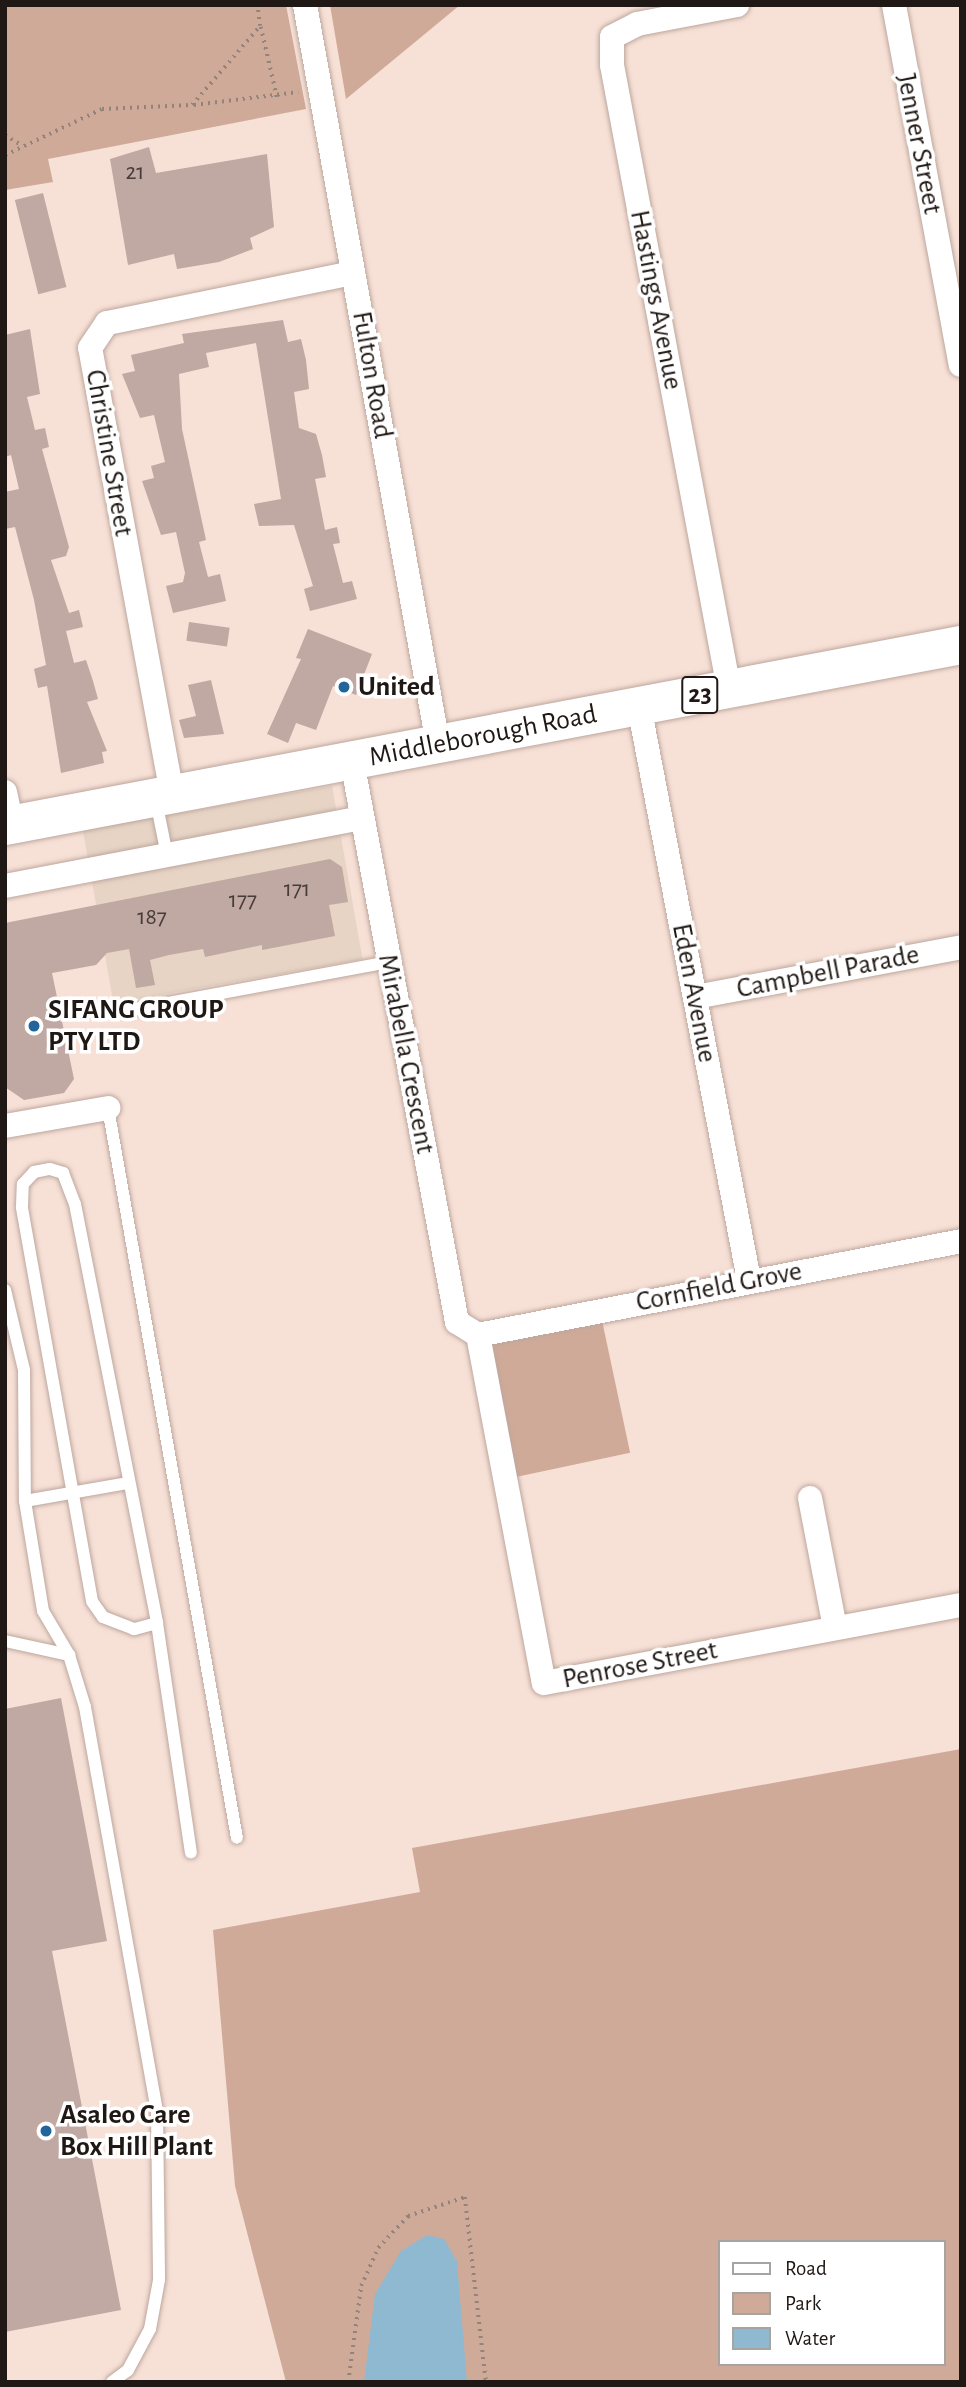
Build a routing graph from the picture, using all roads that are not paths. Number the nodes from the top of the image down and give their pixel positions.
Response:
1 (305, 5) edge
2 (737, 5) edge
3 (894, 5) edge
4 (353, 272) junction
5 (961, 365) edge
6 (961, 645) edge
7 (729, 689) junction
8 (639, 706) junction
9 (438, 744) junction
10 (352, 761) junction
11 (164, 796) junction
12 (7, 815) edge
13 (362, 818) junction
14 (167, 855) junction
15 (5, 886) edge
16 (961, 947) edge
17 (388, 962) junction
18 (695, 997) junction
19 (130, 1010) dead end
20 (108, 1108) joint
21 (5, 1126) edge
22 (961, 1241) edge
23 (749, 1280) junction
24 (5, 1290) edge
25 (478, 1335) junction
26 (128, 1483) junction
27 (73, 1493) junction
28 (810, 1498) dead end
29 (25, 1501) junction
30 (961, 1605) edge
31 (157, 1623) junction
32 (835, 1628) junction
33 (5, 1641) edge
34 (69, 1655) junction
35 (237, 1838) dead end
36 (191, 1852) dead end
37 (112, 2382) edge

1 - 4 street, Fulton Road
2 - 7 street, Hastings Avenue
3 - 5 street, Jenner Street
4 - 9 street, Fulton Road
4 - 11 street, Christine Street
6 - 7 main road, Middleborough Road / 23
7 - 8 main road, Middleborough Road / 23
8 - 9 main road, Middleborough Road / 23
8 - 18 street, Eden Avenue
9 - 10 main road, Middleborough Road / 23
10 - 11 main road, Middleborough Road / 23
10 - 13 street, Mirabella Crescent
11 - 12 main road, Middleborough Road / 23
11 - 14 lane
13 - 14 street
13 - 17 street, Mirabella Crescent
14 - 15 street
16 - 18 street, Campbell Parade
17 - 19 lane
17 - 25 street, Mirabella Crescent
18 - 23 street, Eden Avenue
20 - 21 street
20 - 35 lane
22 - 23 street, Cornfield Grove
23 - 25 street, Cornfield Grove
24 - 29 lane
25 - 32 street, Penrose Street
26 - 27 lane
26 - 27 lane
26 - 31 lane
27 - 29 lane
27 - 31 lane
28 - 32 street
29 - 34 lane
30 - 32 street, Penrose Street
31 - 36 lane
33 - 34 lane
34 - 37 lane

